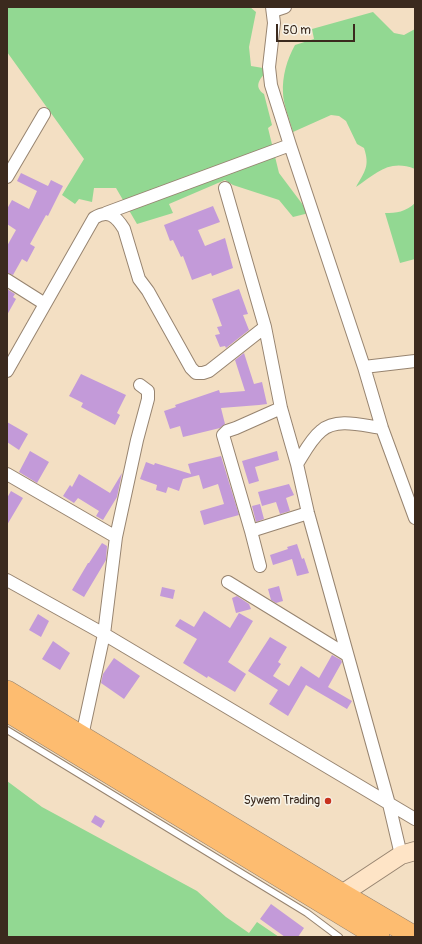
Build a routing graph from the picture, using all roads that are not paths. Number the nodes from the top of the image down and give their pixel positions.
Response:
1 (277, 8) edge
2 (44, 114) dead end
3 (290, 145) junction
4 (7, 157) edge
5 (9, 173) edge
6 (225, 188) dead end
7 (106, 213) junction
8 (7, 280) edge
9 (45, 304) junction
10 (265, 327) junction
11 (415, 361) edge
12 (364, 367) junction
13 (7, 371) edge
14 (140, 385) dead end
15 (281, 408) junction
16 (382, 428) junction
17 (297, 464) junction
18 (7, 474) edge
19 (308, 513) junction
20 (415, 518) edge
21 (252, 531) junction
22 (116, 537) junction
23 (260, 566) dead end
24 (7, 580) edge
25 (228, 582) dead end
26 (104, 634) junction
27 (347, 655) junction
28 (7, 691) edge
29 (7, 711) edge
30 (7, 730) edge
31 (82, 736) junction
32 (389, 804) junction
33 (415, 819) edge
34 (408, 853) edge
35 (342, 894) junction
36 (339, 937) edge
37 (379, 937) edge
38 (415, 937) edge

1 - 3 street
2 - 5 street
3 - 7 street
3 - 12 street
4 - 5 street
6 - 10 street
7 - 9 street
7 - 10 street
8 - 9 street
9 - 13 street
10 - 15 street
11 - 12 street
12 - 16 street
14 - 22 street
15 - 17 street
15 - 21 street
16 - 17 street
16 - 20 street
17 - 19 street
18 - 22 street
19 - 21 street
19 - 27 street
21 - 23 street
22 - 26 street
24 - 26 street
25 - 27 street
26 - 31 street
26 - 32 street
27 - 32 street
28 - 31 highway
29 - 37 highway
30 - 36 lane
31 - 35 highway
32 - 33 street
32 - 34 street
34 - 35 main road
35 - 38 highway

